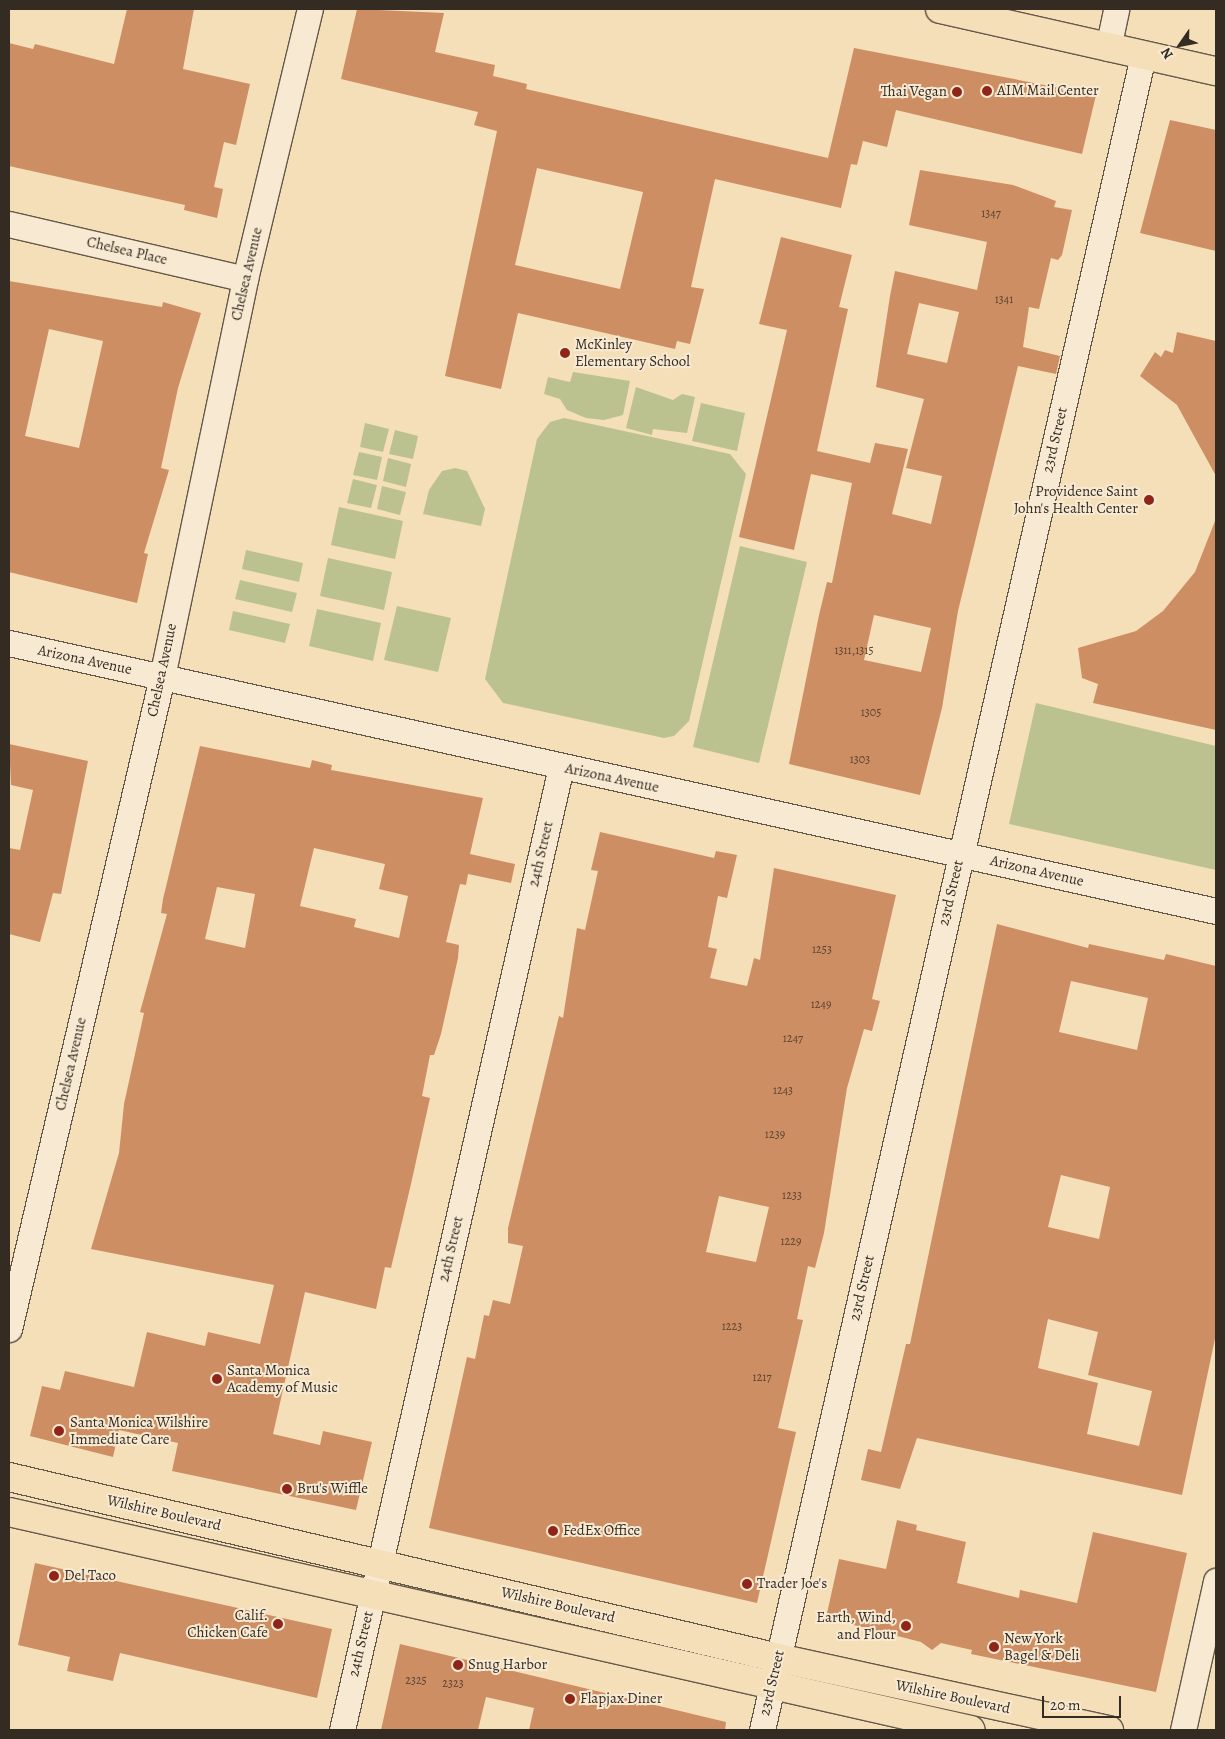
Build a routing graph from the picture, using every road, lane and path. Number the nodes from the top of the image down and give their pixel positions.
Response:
1 (310, 9) edge
2 (940, 9) edge
3 (1116, 9) edge
4 (1108, 48) junction
5 (1143, 56) junction
6 (1216, 71) edge
7 (9, 224) edge
8 (245, 279) junction
9 (9, 643) edge
10 (162, 677) junction
11 (561, 767) junction
12 (960, 854) junction
13 (1216, 911) edge
14 (9, 1329) edge
15 (9, 1477) edge
16 (9, 1512) edge
17 (379, 1566) junction
18 (1216, 1581) edge
19 (372, 1598) junction
20 (778, 1658) junction
21 (772, 1685) junction
22 (342, 1730) edge
23 (762, 1730) edge
24 (971, 1730) edge
25 (1109, 1730) edge
26 (1183, 1730) edge

1 - 8 street, Chelsea Avenue
2 - 4 main road
3 - 4 street
4 - 5 main road
5 - 6 main road
5 - 12 street, 23rd Street
7 - 8 street, Chelsea Place
8 - 10 street, Chelsea Avenue
9 - 10 street, Arizona Avenue
10 - 11 street, Arizona Avenue
10 - 14 street, Chelsea Avenue
11 - 12 street, Arizona Avenue
11 - 17 street, 24th Street
12 - 13 street, Arizona Avenue
12 - 20 street, 23rd Street
15 - 17 main road, Wilshire Boulevard
16 - 19 main road, Wilshire Boulevard
17 - 19 street, 24th Street
17 - 20 main road, Wilshire Boulevard
18 - 26 street
19 - 21 main road, Wilshire Boulevard
19 - 22 street, 24th Street
20 - 21 street, 23rd Street
20 - 25 main road, Wilshire Boulevard
21 - 23 street, 23rd Street
21 - 24 main road, Wilshire Boulevard

